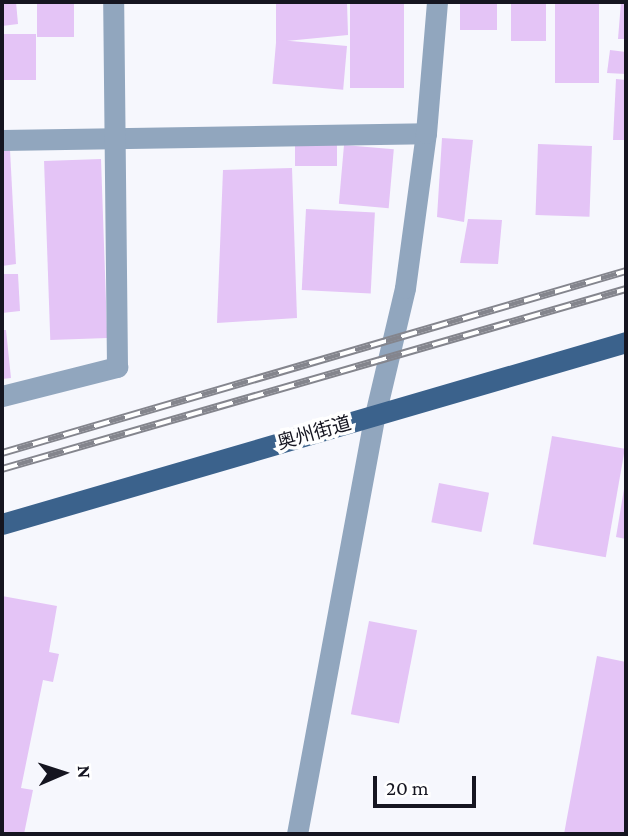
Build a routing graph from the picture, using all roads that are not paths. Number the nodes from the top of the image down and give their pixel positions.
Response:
1 (113, 2) edge
2 (437, 2) edge
3 (426, 133) junction
4 (114, 138) junction
5 (2, 140) edge
6 (626, 342) edge
7 (2, 396) edge
8 (375, 415) junction
9 (2, 524) edge
10 (297, 834) edge

1 - 4 street
2 - 3 street
3 - 4 street
3 - 8 street
4 - 5 street
4 - 7 street
6 - 8 main road, 奥州街道
8 - 9 main road, 奥州街道
8 - 10 street

